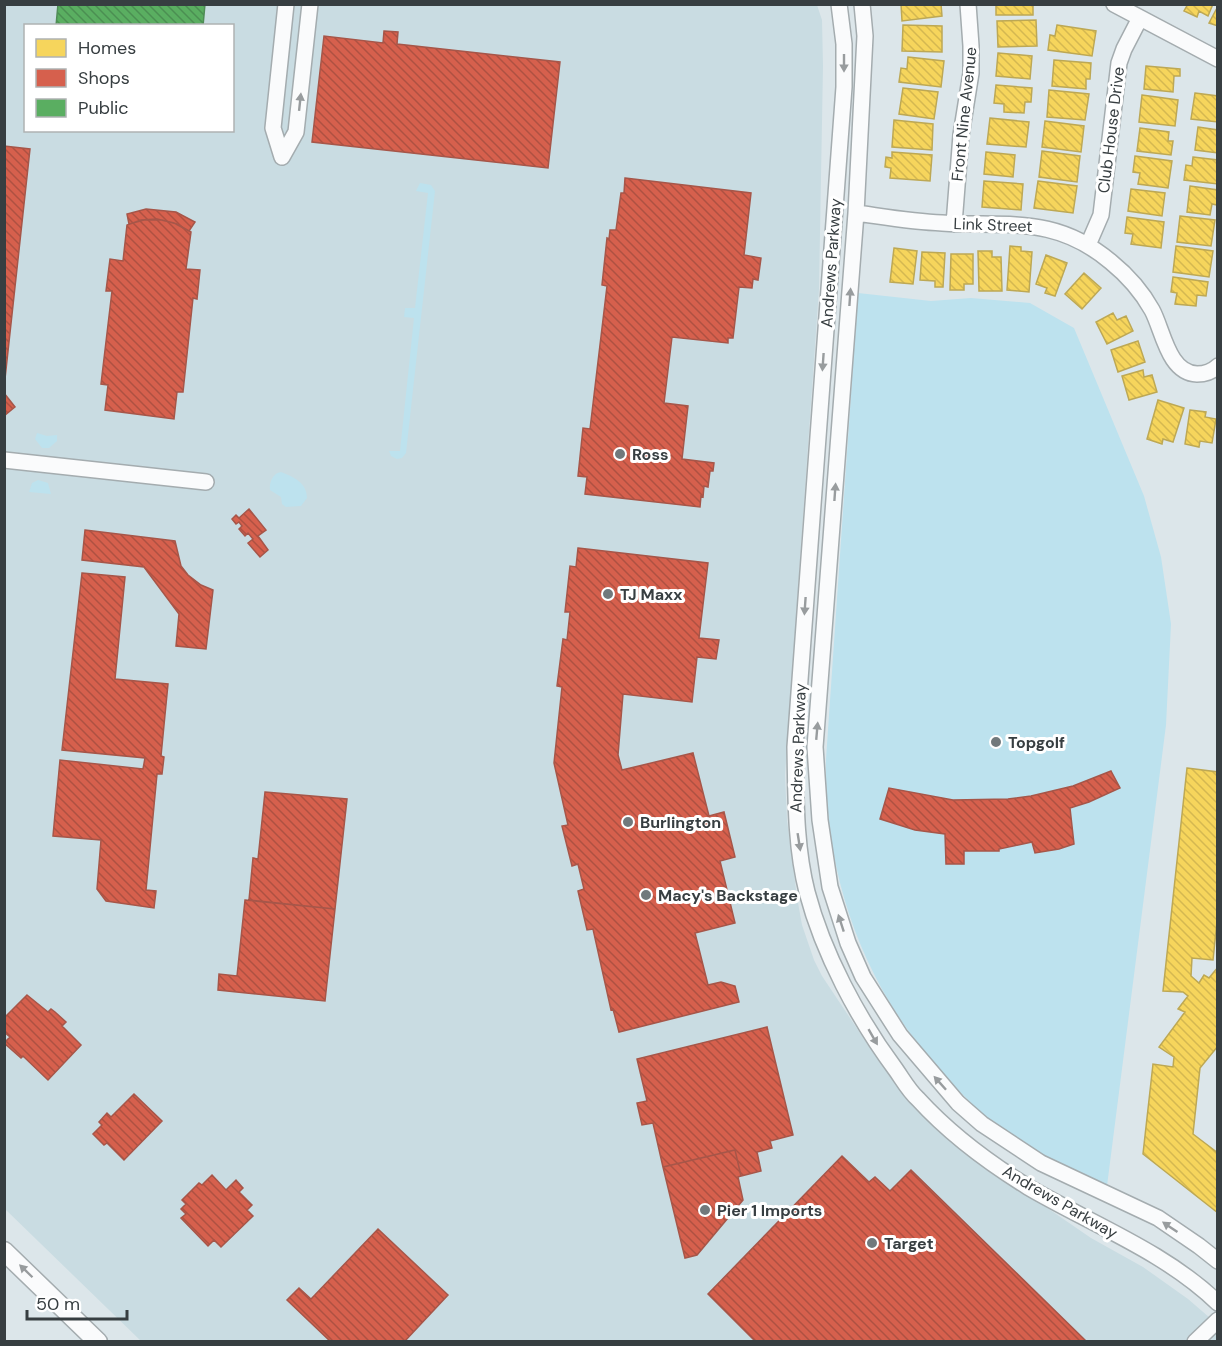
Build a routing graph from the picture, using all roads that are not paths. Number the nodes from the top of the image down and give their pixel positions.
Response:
1 (286, 4) edge
2 (310, 4) edge
3 (839, 4) edge
4 (862, 4) edge
5 (968, 4) edge
6 (1114, 4) edge
7 (1140, 18) junction
8 (1218, 58) edge
9 (856, 213) junction
10 (954, 224) junction
11 (1088, 245) junction
12 (1211, 370) edge
13 (4, 460) edge
14 (206, 482) dead end
15 (809, 547) junction
16 (831, 550) junction
17 (863, 977) junction
18 (844, 986) junction
19 (4, 1251) edge
20 (1218, 1261) edge
21 (1218, 1303) edge
22 (1218, 1320) edge
23 (98, 1341) edge
24 (1195, 1341) edge

1 -> 2 street
3 -> 15 street, Andrews Parkway
4 - 9 street, Andrews Parkway
5 - 10 street, Front Nine Avenue
6 - 7 street
7 - 8 street
7 - 11 street, Club House Drive
9 - 10 street, Link Street
16 -> 9 street, Andrews Parkway
10 - 11 street, Link Street
11 - 12 street, Link Street
13 - 14 street
15 - 16 street
15 -> 18 street, Andrews Parkway
17 -> 16 street, Andrews Parkway
17 - 18 street
20 -> 17 street, Andrews Parkway
18 -> 21 street, Andrews Parkway
23 -> 19 main road
22 - 24 street

